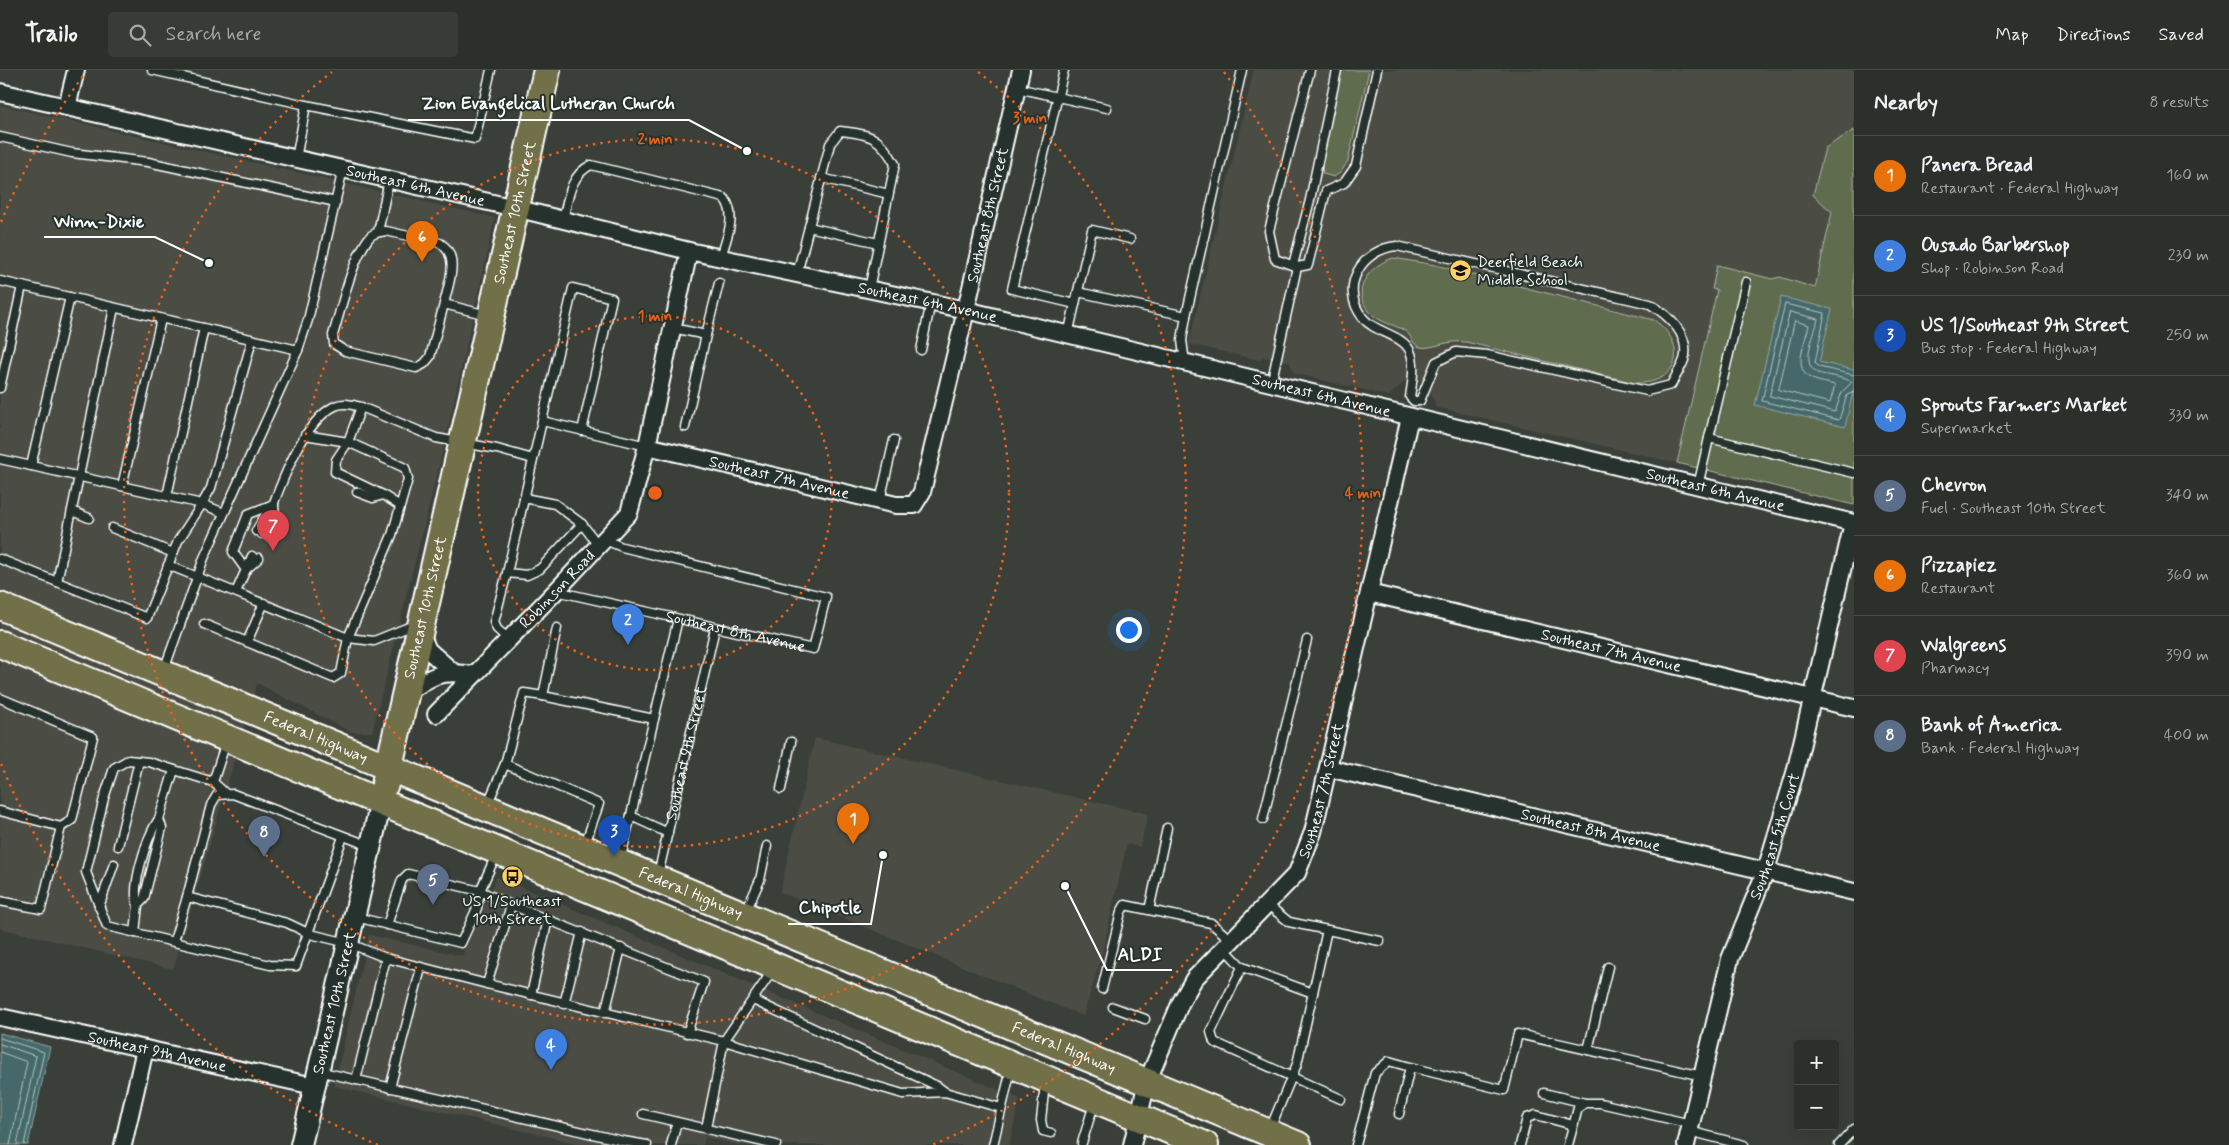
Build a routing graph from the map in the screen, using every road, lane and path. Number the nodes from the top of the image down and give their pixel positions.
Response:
1 (76, 70) edge
2 (152, 70) edge
3 (491, 70) edge
4 (547, 70) edge
5 (1021, 70) edge
6 (1064, 70) edge
7 (1242, 70) edge
8 (1310, 70) edge
9 (1337, 70) edge
10 (1377, 70) edge
11 (1017, 88) junction
12 (0, 92) edge
13 (1058, 97) junction
14 (306, 105) junction
15 (67, 107) junction
16 (1107, 108) dead end
17 (0, 137) edge
18 (296, 159) junction
19 (343, 170) junction
20 (821, 178) junction
21 (389, 180) junction
22 (889, 194) junction
23 (336, 202) junction
24 (515, 208) junction
25 (563, 220) junction
26 (809, 227) junction
27 (378, 232) junction
28 (1130, 239) dead end
29 (878, 243) junction
30 (689, 250) junction
31 (722, 257) junction
32 (1295, 266) junction
33 (797, 274) junction
34 (0, 281) edge
35 (719, 282) dead end
36 (1746, 282) dead end
37 (22, 286) junction
38 (869, 289) junction
39 (1078, 292) junction
40 (70, 297) junction
41 (932, 302) junction
42 (444, 304) junction
43 (1075, 304) junction
44 (114, 308) junction
45 (966, 310) junction
46 (491, 316) junction
47 (1186, 316) junction
48 (160, 318) junction
49 (204, 328) junction
50 (673, 328) junction
51 (706, 335) junction
52 (1068, 335) junction
53 (252, 340) junction
54 (298, 350) junction
55 (921, 350) dead end
56 (1185, 363) junction
57 (1271, 384) junction
58 (0, 388) edge
59 (361, 407) junction
60 (1412, 409) junction
61 (542, 421) junction
62 (685, 427) dead end
63 (582, 430) junction
64 (305, 435) junction
65 (1709, 438) junction
66 (894, 440) dead end
67 (348, 442) junction
68 (463, 444) junction
69 (647, 446) junction
70 (0, 459) edge
71 (533, 459) junction
72 (31, 466) junction
73 (335, 472) junction
74 (1854, 473) edge
75 (80, 477) junction
76 (339, 484) dead end
77 (122, 486) junction
78 (1698, 486) junction
79 (356, 492) dead end
80 (383, 494) junction
81 (167, 496) junction
82 (524, 498) junction
83 (880, 501) junction
84 (202, 504) junction
85 (274, 504) junction
86 (914, 505) joint
87 (400, 506) junction
88 (72, 511) junction
89 (224, 513) junction
90 (89, 518) dead end
91 (1854, 523) edge
92 (582, 524) junction
93 (112, 528) dead end
94 (262, 534) dead end
95 (601, 543) junction
96 (173, 553) junction
97 (0, 560) edge
98 (168, 565) junction
99 (246, 570) junction
100 (507, 573) junction
101 (198, 578) junction
102 (57, 582) junction
103 (556, 591) junction
104 (236, 592) junction
105 (1369, 593) junction
106 (264, 603) junction
107 (0, 606) edge
108 (678, 619) junction
109 (204, 624) dead end
110 (421, 627) junction
111 (556, 628) dead end
112 (715, 628) junction
113 (348, 638) junction
114 (508, 639) junction
115 (1307, 640) dead end
116 (247, 642) junction
117 (0, 644) edge
118 (453, 672) junction
119 (163, 674) junction
120 (472, 675) junction
121 (109, 690) junction
122 (406, 694) junction
123 (543, 696) junction
124 (0, 698) edge
125 (1813, 698) junction
126 (1854, 708) edge
127 (436, 714) dead end
128 (654, 719) junction
129 (227, 739) junction
130 (791, 742) dead end
131 (139, 761) junction
132 (505, 764) junction
133 (389, 767) junction
134 (1328, 768) junction
135 (174, 770) junction
136 (213, 782) junction
137 (780, 789) dead end
138 (225, 793) junction
139 (381, 802) junction
140 (486, 808) junction
141 (0, 812) edge
142 (631, 816) junction
143 (1263, 820) dead end
144 (61, 827) junction
145 (1167, 828) dead end
146 (668, 833) junction
147 (343, 837) junction
148 (118, 846) dead end
149 (370, 846) junction
150 (767, 846) dead end
151 (583, 848) junction
152 (498, 851) junction
153 (620, 863) junction
154 (114, 864) dead end
155 (1766, 870) junction
156 (657, 879) junction
157 (480, 891) junction
158 (1854, 892) edge
159 (188, 897) junction
160 (0, 901) edge
161 (1267, 904) junction
162 (511, 905) junction
163 (98, 907) junction
164 (1149, 910) junction
165 (744, 915) junction
166 (354, 917) junction
167 (548, 919) junction
168 (387, 925) junction
169 (1327, 930) junction
170 (582, 932) junction
171 (135, 933) junction
172 (310, 934) junction
173 (790, 934) junction
174 (174, 941) junction
175 (1380, 941) dead end
176 (717, 942) junction
177 (348, 943) junction
178 (1228, 945) junction
179 (621, 948) junction
180 (386, 958) junction
181 (775, 966) junction
182 (1608, 966) dead end
183 (1242, 967) junction
184 (421, 968) junction
185 (486, 984) junction
186 (1102, 989) dead end
187 (935, 994) junction
188 (1313, 994) junction
189 (531, 995) junction
190 (753, 1000) junction
191 (564, 1004) junction
192 (1113, 1007) dead end
193 (605, 1013) junction
194 (0, 1017) edge
195 (1145, 1019) dead end
196 (687, 1033) junction
197 (724, 1041) junction
198 (145, 1049) junction
199 (1588, 1050) junction
200 (1012, 1065) junction
201 (1410, 1068) junction
202 (1702, 1076) junction
203 (1291, 1077) junction
204 (316, 1079) junction
205 (1045, 1079) junction
206 (356, 1080) junction
207 (1147, 1082) junction
208 (390, 1088) junction
209 (945, 1092) junction
210 (1544, 1093) dead end
211 (1341, 1099) dead end
212 (1095, 1100) junction
213 (1585, 1103) junction
214 (1000, 1108) junction
215 (643, 1114) dead end
216 (1399, 1114) dead end
217 (1138, 1118) junction
218 (677, 1122) junction
219 (1573, 1125) junction
220 (706, 1128) junction
221 (1854, 1129) edge
222 (1051, 1133) dead end
223 (1268, 1133) junction
224 (1688, 1134) edge
225 (1074, 1139) dead end
226 (1084, 1144) edge
227 (123, 1145) edge
228 (301, 1145) edge
229 (647, 1145) edge
230 (671, 1145) edge
231 (776, 1145) edge
232 (993, 1145) edge
233 (1132, 1145) edge
234 (1204, 1145) edge
235 (1298, 1145) edge
236 (1356, 1145) edge
237 (1520, 1145) edge
238 (1568, 1145) edge
239 (1744, 1145) edge
240 (1840, 1145) edge

1 - 15 street
2 - 14 lane
3 - 14 lane
4 - 24 main road, Southeast 10th Street
5 - 11 street, Southeast 8th Street
6 - 13 lane
7 - 47 lane
8 - 32 lane
9 - 32 lane
10 - 32 lane
11 - 13 lane
11 - 45 street, Southeast 8th Street
12 - 15 street, Southeast 6th Avenue
13 - 16 lane
13 - 43 lane
14 - 18 lane
15 - 18 street, Southeast 6th Avenue
17 - 23 lane
18 - 19 street, Southeast 6th Avenue
19 - 21 street, Southeast 6th Avenue
19 - 23 lane
20 - 22 lane
20 - 22 lane
20 - 26 lane
21 - 24 street, Southeast 6th Avenue
21 - 27 lane
22 - 29 lane
23 - 54 lane
24 - 25 street, Southeast 6th Avenue
24 - 46 main road, Southeast 10th Street
25 - 30 street, Southeast 6th Avenue
25 - 31 lane
26 - 29 lane
26 - 33 lane
27 - 42 lane
27 - 42 lane
28 - 39 lane
29 - 38 lane
30 - 31 street, Southeast 6th Avenue
30 - 50 street
31 - 33 street, Southeast 6th Avenue
32 - 57 lane
33 - 38 street, Southeast 6th Avenue
34 - 37 lane
35 - 51 lane
36 - 65 lane
37 - 40 lane
37 - 58 lane
38 - 41 street, Southeast 6th Avenue
39 - 43 lane
39 - 47 lane
40 - 44 lane
40 - 72 lane
41 - 45 street, Southeast 6th Avenue
41 - 55 lane
42 - 46 lane
43 - 52 lane
44 - 48 lane
44 - 75 lane
45 - 52 street, Southeast 6th Avenue
45 - 86 street, Southeast 8th Street
46 - 68 main road, Southeast 10th Street
47 - 56 lane
48 - 49 lane
48 - 77 lane
49 - 53 lane
49 - 81 lane
50 - 51 lane
50 - 69 street
51 - 62 lane
52 - 56 street, Southeast 6th Avenue
53 - 54 lane
53 - 84 lane
54 - 89 lane
56 - 57 street, Southeast 6th Avenue
57 - 60 street, Southeast 6th Avenue
59 - 64 lane
59 - 67 lane
59 - 68 lane
60 - 60 lane
60 - 78 street, Southeast 6th Avenue
60 - 105 street, Southeast 7th Street
61 - 63 lane
61 - 63 lane
61 - 71 lane
63 - 69 lane
64 - 67 lane
64 - 85 lane
65 - 74 lane
65 - 78 lane
66 - 83 lane
67 - 73 lane
67 - 87 lane
68 - 71 lane
68 - 110 main road, Southeast 10th Street
69 - 83 street, Southeast 7th Avenue
69 - 95 street, Robinson Road
70 - 72 lane
71 - 82 lane
72 - 75 lane
73 - 76 lane
73 - 80 lane
75 - 77 lane
75 - 88 lane
77 - 81 lane
78 - 91 street, Southeast 6th Avenue
79 - 80 lane
80 - 87 lane
81 - 84 lane
82 - 92 lane
82 - 100 lane
83 - 86 street, Southeast 7th Avenue
84 - 89 lane
84 - 96 lane
85 - 94 lane
85 - 99 lane
87 - 113 lane
88 - 90 lane
88 - 102 lane
89 - 101 lane
91 - 125 street, Southeast 5th Court
92 - 95 lane
92 - 100 lane
93 - 96 lane
95 - 103 street, Robinson Road
95 - 112 lane, Southeast 8th Avenue
96 - 98 lane
97 - 102 lane
98 - 101 lane
98 - 102 lane
99 - 99 lane
99 - 104 lane
100 - 114 lane
101 - 104 lane
101 - 119 lane
103 - 108 lane, Southeast 8th Avenue
103 - 114 street, Robinson Road
104 - 106 lane
105 - 125 street, Southeast 7th Avenue
105 - 134 street, Southeast 7th Street
106 - 113 lane
106 - 116 lane
107 - 119 main road, Federal Highway
108 - 112 lane, Southeast 8th Avenue
108 - 128 lane
109 - 116 lane
110 - 113 lane
110 - 118 street
110 - 122 main road, Southeast 10th Street
111 - 123 lane
112 - 146 lane, Southeast 9th Street
113 - 116 lane
114 - 120 street, Robinson Road
115 - 143 lane
117 - 121 main road
118 - 120 street
118 - 122 street
119 - 121 main road
119 - 133 main road, Federal Highway
120 - 127 street, Robinson Road
121 - 129 main road
122 - 133 main road, Southeast 10th Street
123 - 128 lane
123 - 132 lane
124 - 144 lane
125 - 126 street, Southeast 7th Avenue
125 - 155 street, Southeast 5th Court
128 - 142 lane
129 - 136 lane
129 - 139 main road
130 - 137 lane
131 - 135 lane
131 - 148 lane
131 - 163 lane
132 - 140 lane
132 - 151 lane
133 - 139 main road, Southeast 10th Street
133 - 140 main road, Federal Highway
134 - 155 street, Southeast 8th Avenue
134 - 161 street, Southeast 7th Street
135 - 136 lane
135 - 171 lane
136 - 138 lane
138 - 147 lane
138 - 159 lane
139 - 149 street, Southeast 10th Street
139 - 152 main road
140 - 151 main road, Federal Highway
141 - 144 lane
142 - 146 lane
142 - 153 lane
144 - 160 lane
145 - 164 lane
146 - 156 lane, Southeast 9th Street
147 - 149 lane
147 - 172 lane
149 - 166 street, Southeast 10th Street
150 - 165 lane
151 - 153 main road, Federal Highway
152 - 157 lane
152 - 176 main road
153 - 156 main road, Federal Highway
154 - 163 lane
155 - 158 street, Southeast 8th Avenue
155 - 202 street, Southeast 5th Court
156 - 165 main road, Federal Highway
157 - 162 lane
157 - 168 lane
157 - 168 lane
159 - 172 lane
159 - 174 lane
161 - 169 lane
161 - 178 street, Southeast 7th Street
162 - 167 lane
162 - 185 lane
163 - 171 lane
164 - 178 lane
164 - 186 lane
165 - 173 main road, Federal Highway
166 - 168 lane
166 - 177 street, Southeast 10th Street
167 - 170 lane
167 - 189 lane
169 - 175 lane
169 - 188 lane
170 - 179 lane
170 - 191 lane
171 - 174 lane
172 - 174 lane
172 - 177 lane
173 - 176 main road
173 - 187 main road, Federal Highway
176 - 181 main road
177 - 180 lane
177 - 204 street, Southeast 10th Street
178 - 183 lane
178 - 207 street, Southeast 7th Street
179 - 193 lane
179 - 196 lane
180 - 184 lane
180 - 206 lane
181 - 187 main road
181 - 190 lane
181 - 200 main road
182 - 199 lane
183 - 188 lane
183 - 203 lane
184 - 185 lane
184 - 208 lane
185 - 189 lane
187 - 207 main road, Federal Highway
188 - 203 lane
189 - 191 lane
190 - 197 lane
190 - 209 lane
191 - 193 lane
192 - 195 lane
193 - 196 lane
194 - 198 street, Southeast 9th Avenue
196 - 197 lane
197 - 209 lane
197 - 220 lane
198 - 204 street, Southeast 9th Avenue
198 - 227 street
199 - 201 lane
199 - 202 lane
200 - 205 main road
200 - 214 lane
201 - 216 lane
201 - 236 lane
202 - 224 street, Southeast 5th Court
203 - 211 lane
203 - 223 lane
204 - 206 lane
204 - 228 street, Southeast 10th Street
205 - 212 main road
205 - 222 lane
206 - 208 lane
207 - 217 street, Southeast 7th Street
207 - 223 main road, Federal Highway
208 - 229 lane
209 - 214 lane
210 - 213 lane
212 - 217 main road
212 - 226 lane
213 - 219 lane
213 - 224 lane
214 - 232 lane
215 - 218 lane
217 - 233 street, Southeast 7th Street
217 - 234 main road
218 - 220 lane
218 - 230 lane
219 - 237 lane
219 - 238 lane
220 - 231 lane
221 - 240 lane
223 - 235 main road, Federal Highway
224 - 239 lane
225 - 226 lane

